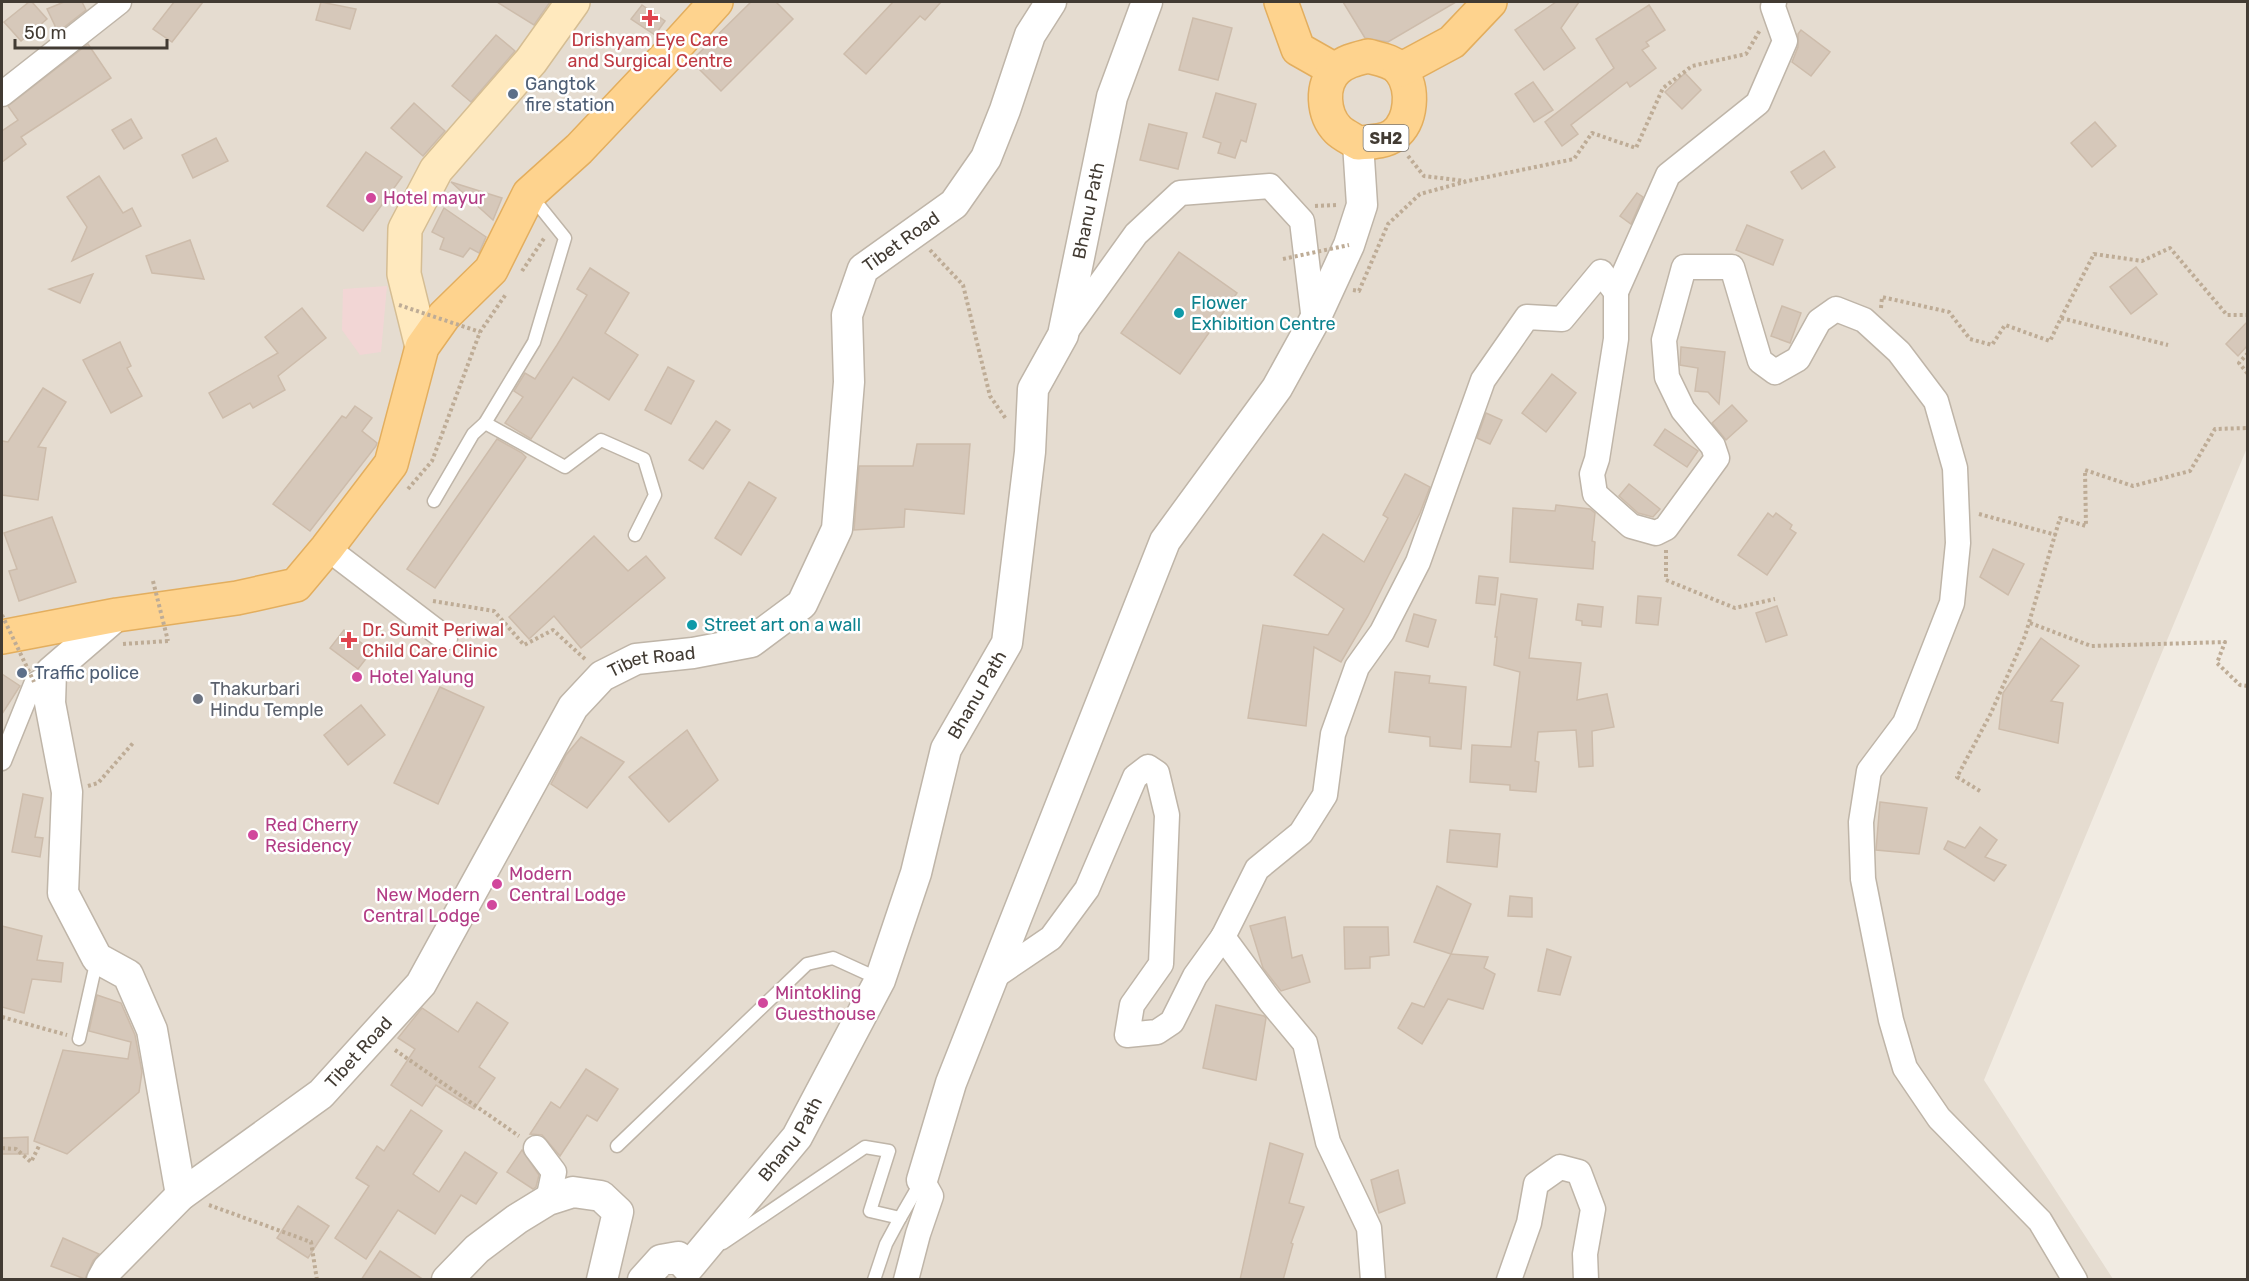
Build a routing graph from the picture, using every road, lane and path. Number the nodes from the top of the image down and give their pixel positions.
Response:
1 (119, 2) edge
2 (573, 2) edge
3 (716, 2) edge
4 (1051, 2) edge
5 (1147, 2) edge
6 (1281, 2) edge
7 (1468, 2) edge
8 (1490, 2) edge
9 (1774, 4) edge
10 (1452, 42) junction
11 (1335, 70) junction
12 (1400, 70) junction
13 (2, 94) edge
14 (1393, 136) junction
15 (1358, 143) junction
16 (1468, 181) junction
17 (529, 194) junction
18 (1362, 205) junction
19 (1302, 221) junction
20 (554, 224) junction
21 (919, 228) junction
22 (1349, 245) junction
23 (1282, 259) dead end
24 (520, 273) dead end
25 (1332, 285) junction
26 (507, 292) dead end
27 (1616, 292) junction
28 (399, 305) dead end
29 (2247, 315) edge
30 (2061, 318) junction
31 (1864, 320) junction
32 (1314, 321) junction
33 (480, 332) junction
34 (1064, 334) junction
35 (2168, 345) dead end
36 (422, 347) junction
37 (2247, 353) edge
38 (2247, 374) edge
39 (485, 423) junction
40 (2247, 428) edge
41 (1029, 452) junction
42 (403, 494) dead end
43 (434, 501) dead end
44 (1956, 508) junction
45 (1666, 528) junction
46 (2056, 534) junction
47 (635, 535) dead end
48 (327, 548) junction
49 (153, 581) dead end
50 (1775, 599) dead end
51 (430, 600) dead end
52 (117, 615) junction
53 (2030, 623) junction
54 (2, 626) edge
55 (445, 638) dead end
56 (168, 641) dead end
57 (602, 676) junction
58 (42, 677) junction
59 (2247, 686) edge
60 (133, 743) dead end
61 (2, 761) edge
62 (1980, 791) dead end
63 (67, 792) junction
64 (1223, 937) junction
65 (97, 958) junction
66 (995, 976) junction
67 (880, 980) junction
68 (2, 1017) edge
69 (374, 1036) junction
70 (79, 1039) joint
71 (40, 1144) dead end
72 (617, 1146) dead end
73 (2, 1148) edge
74 (536, 1148) joint
75 (922, 1180) junction
76 (181, 1195) junction
77 (548, 1200) junction
78 (900, 1218) junction
79 (683, 1274) edge
80 (102, 1280) edge
81 (317, 1280) edge
82 (447, 1280) edge
83 (603, 1280) edge
84 (643, 1280) edge
85 (874, 1280) edge
86 (906, 1280) edge
87 (1373, 1280) edge
88 (1509, 1280) edge
89 (1586, 1280) edge
90 (2074, 1280) edge

1 - 13 street
2 - 36 main road
3 - 17 main road
4 - 21 street, Tibet Road
5 - 34 street, Bhanu Path
6 - 11 main road
7 - 10 street
8 - 10 main road
9 - 16 path
9 - 27 street
10 - 12 main road
11 - 12 main road
11 - 15 main road, SH2
12 - 14 main road, SH2
14 - 15 main road, SH2
14 - 16 path
15 - 18 street
16 - 25 path
17 - 20 lane
17 - 36 main road
18 - 19 path
18 - 22 street
19 - 32 street
19 - 34 street
20 - 24 path
20 - 39 lane
21 - 41 path
21 - 57 street, Tibet Road
22 - 23 path, bridge
22 - 25 street
25 - 32 street
26 - 33 path
27 - 45 street
27 - 64 street
28 - 33 path, bridge
29 - 30 path
30 - 31 path
30 - 35 path
31 - 44 street
31 - 45 street
32 - 66 street
33 - 42 path
34 - 41 street, Bhanu Path
36 - 48 main road
37 - 38 path
39 - 43 lane
39 - 47 lane
40 - 46 path
41 - 67 street, Bhanu Path
44 - 46 path
44 - 90 street
45 - 50 path
46 - 53 path
48 - 52 main road
48 - 55 street
49 - 56 path, bridge
51 - 57 path
52 - 54 main road
52 - 58 street
53 - 59 path
53 - 62 path
54 - 58 path, bridge
57 - 69 street, Tibet Road
58 - 61 street
58 - 63 street
60 - 63 path
63 - 65 street
64 - 66 street
64 - 87 street
65 - 70 lane
65 - 76 street
66 - 75 street
67 - 72 lane
67 - 79 street, Bhanu Path
68 - 70 path
69 - 74 path
69 - 76 street, Tibet Road
71 - 73 path
74 - 77 street
75 - 78 lane
75 - 86 street
76 - 80 street, Tibet Road
76 - 81 path
77 - 82 street
77 - 83 street
78 - 79 lane
78 - 85 lane
79 - 84 street
88 - 89 street

